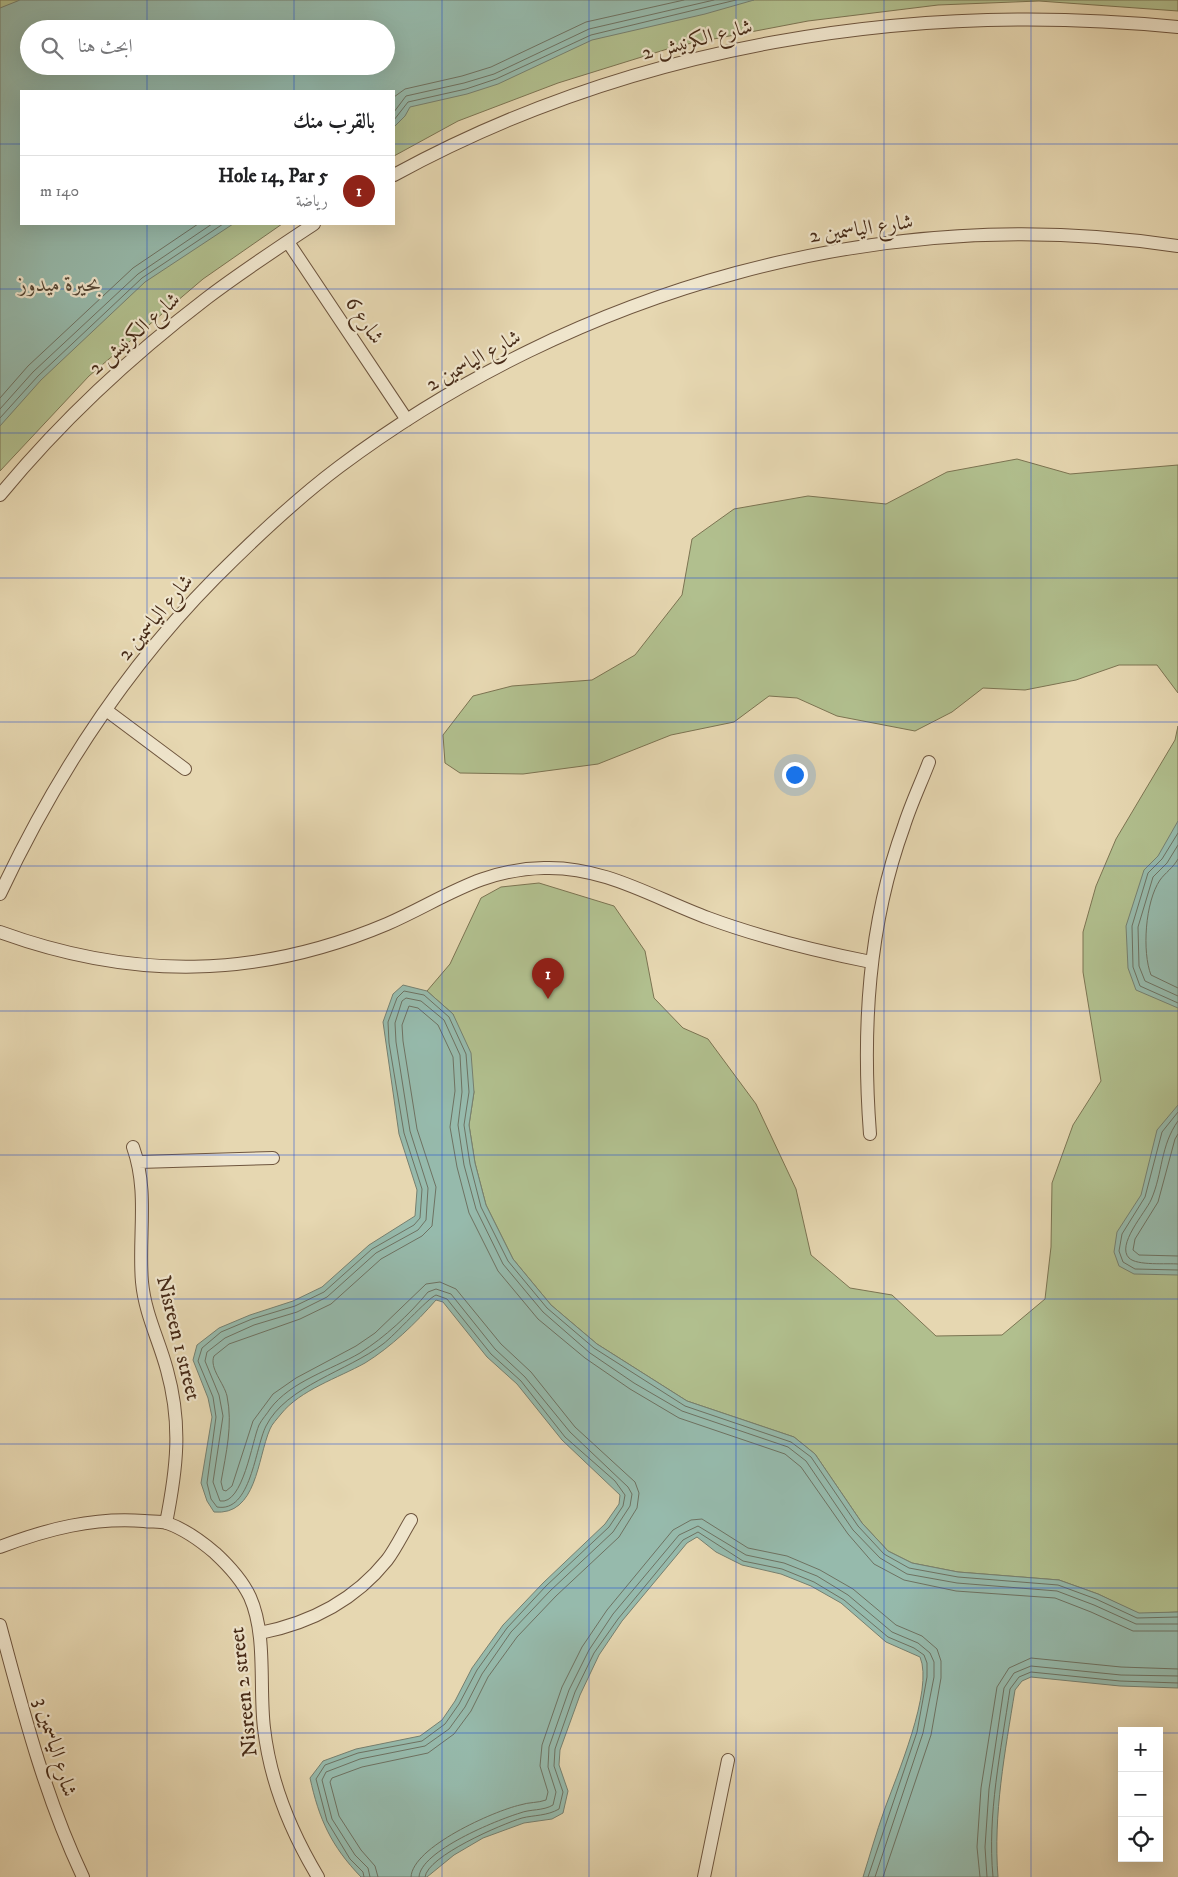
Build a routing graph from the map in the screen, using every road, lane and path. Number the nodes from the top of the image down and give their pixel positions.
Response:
1 (1178, 27) edge
2 (395, 175) edge
3 (313, 225) edge
4 (288, 242) junction
5 (1178, 246) edge
6 (407, 420) junction
7 (0, 495) edge
8 (106, 710) junction
9 (929, 762) dead end
10 (185, 769) dead end
11 (0, 894) edge
12 (0, 932) edge
13 (871, 962) junction
14 (870, 1134) dead end
15 (133, 1147) dead end
16 (273, 1158) dead end
17 (139, 1162) junction
18 (411, 1520) dead end
19 (166, 1523) junction
20 (0, 1547) edge
21 (0, 1625) edge
22 (260, 1633) junction
23 (728, 1760) dead end
24 (83, 1877) edge
25 (318, 1877) edge
26 (704, 1877) edge

1 - 2 street, شارع الكرنيش 2
3 - 4 street, شارع الكرنيش 2
4 - 6 street, شارع 6
4 - 7 street, شارع الكرنيش 2
5 - 6 street, شارع الياسمين 2
6 - 8 street, شارع الياسمين 2
8 - 10 street
8 - 11 street, شارع الياسمين 2
9 - 13 street
12 - 13 street
13 - 14 street
15 - 17 street, Nisreen 1 street
16 - 17 street
17 - 19 street, Nisreen 1 street
18 - 22 street
19 - 20 street, Nisreen 2 street
19 - 22 street, Nisreen 2 street
21 - 24 street, شارع الياسمين 3
22 - 25 street, Nisreen 2 street
23 - 26 street

